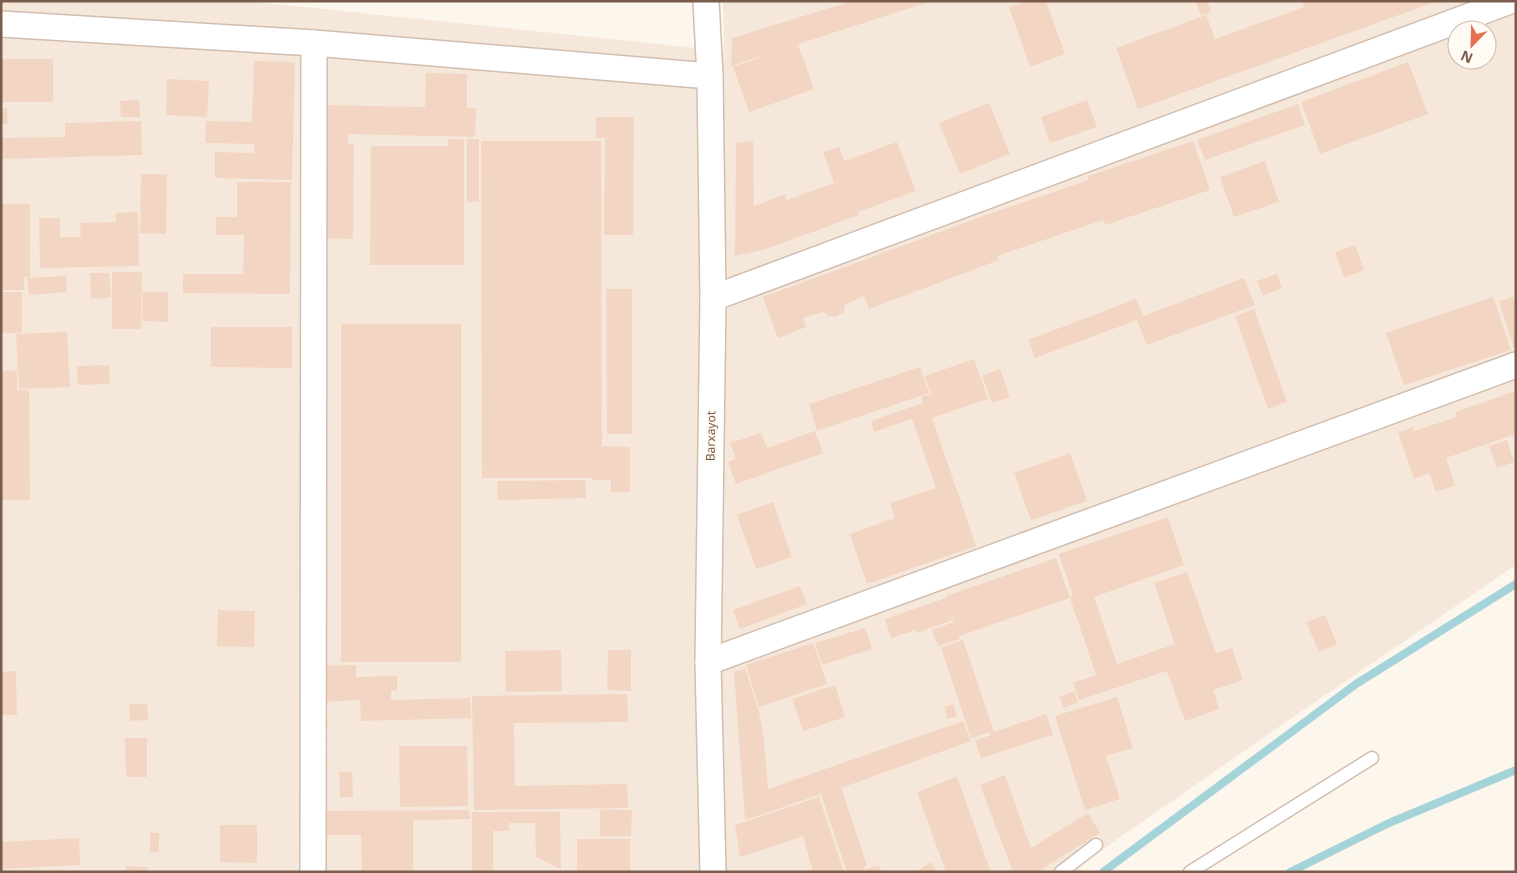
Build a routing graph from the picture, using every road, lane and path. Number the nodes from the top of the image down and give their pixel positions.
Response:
1 (706, 1) edge
2 (1510, 1) edge
3 (1, 24) edge
4 (314, 43) junction
5 (710, 76) junction
6 (713, 298) junction
7 (1516, 365) edge
8 (708, 662) junction
9 (1372, 758) dead end
10 (1096, 845) dead end
11 (313, 872) edge
12 (713, 872) edge
13 (1061, 872) edge
14 (1190, 872) edge

1 - 5 street, Barxayot
2 - 6 street
3 - 4 street
4 - 5 street
4 - 11 street
5 - 6 street, Barxayot
6 - 8 street, Barxayot
7 - 8 street
8 - 12 street, Barxayot
9 - 14 lane
10 - 13 lane

